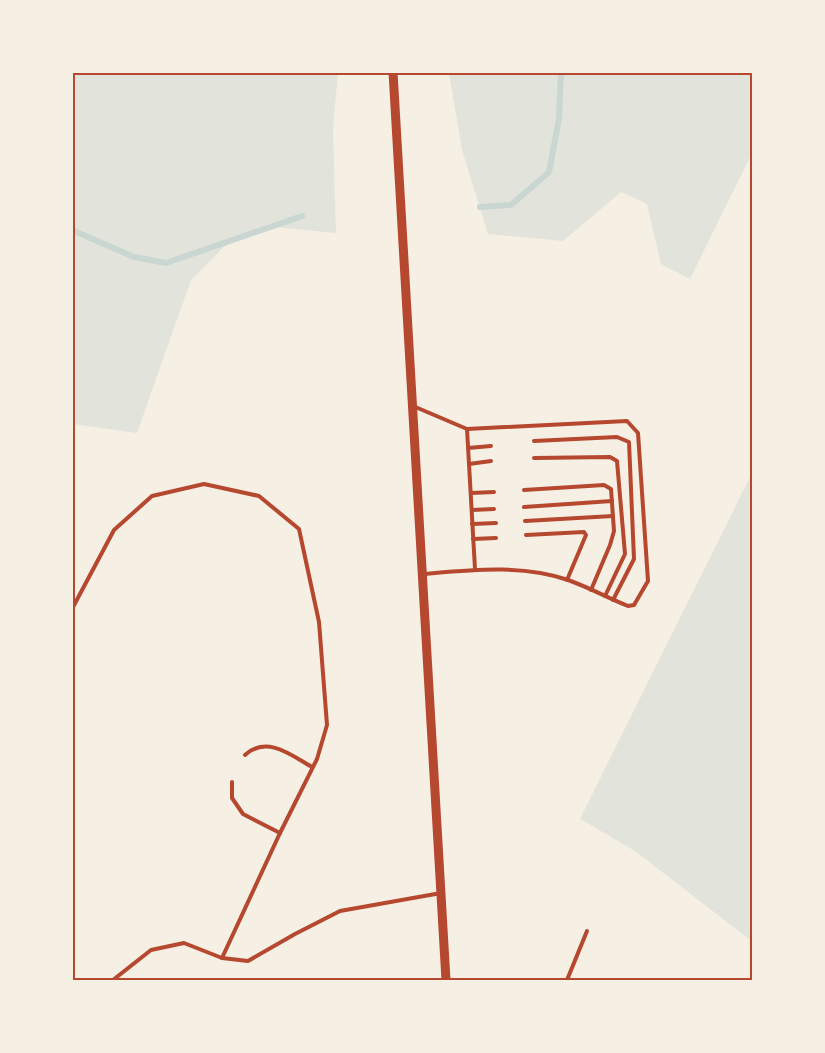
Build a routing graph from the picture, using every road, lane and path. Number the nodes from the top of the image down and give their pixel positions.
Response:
1 (393, 72) edge
2 (412, 405) junction
3 (467, 429) junction
4 (534, 441) dead end
5 (490, 446) dead end
6 (468, 448) junction
7 (534, 458) dead end
8 (491, 461) dead end
9 (469, 464) junction
10 (524, 490) dead end
11 (494, 492) dead end
12 (471, 493) junction
13 (612, 500) junction
14 (524, 507) dead end
15 (494, 509) dead end
16 (472, 510) junction
17 (613, 516) junction
18 (525, 521) dead end
19 (496, 523) dead end
20 (472, 524) junction
21 (526, 535) dead end
22 (496, 538) dead end
23 (473, 539) junction
24 (475, 569) junction
25 (421, 574) junction
26 (567, 580) junction
27 (591, 590) junction
28 (605, 596) junction
29 (614, 600) junction
30 (72, 609) edge
31 (245, 755) dead end
32 (312, 767) junction
33 (232, 782) dead end
34 (280, 833) junction
35 (441, 893) junction
36 (587, 931) dead end
37 (222, 958) junction
38 (113, 980) edge
39 (446, 980) edge
40 (567, 980) edge

1 - 2 street
2 - 3 lane
2 - 25 street
3 - 6 lane
3 - 29 lane
4 - 29 lane
5 - 6 lane
6 - 9 lane
7 - 28 lane
8 - 9 lane
9 - 12 lane
10 - 13 lane
11 - 12 lane
12 - 16 lane
13 - 14 lane
13 - 17 lane
15 - 16 lane
16 - 20 lane
17 - 18 lane
17 - 27 lane
19 - 20 lane
20 - 23 lane
21 - 26 lane
22 - 23 lane
23 - 24 lane
24 - 25 lane
24 - 26 lane
25 - 35 street
26 - 27 lane
27 - 28 lane
28 - 29 lane
30 - 32 lane
31 - 32 lane
32 - 34 lane
33 - 34 lane
34 - 37 lane
35 - 37 lane
35 - 39 street
36 - 40 lane
37 - 38 lane

